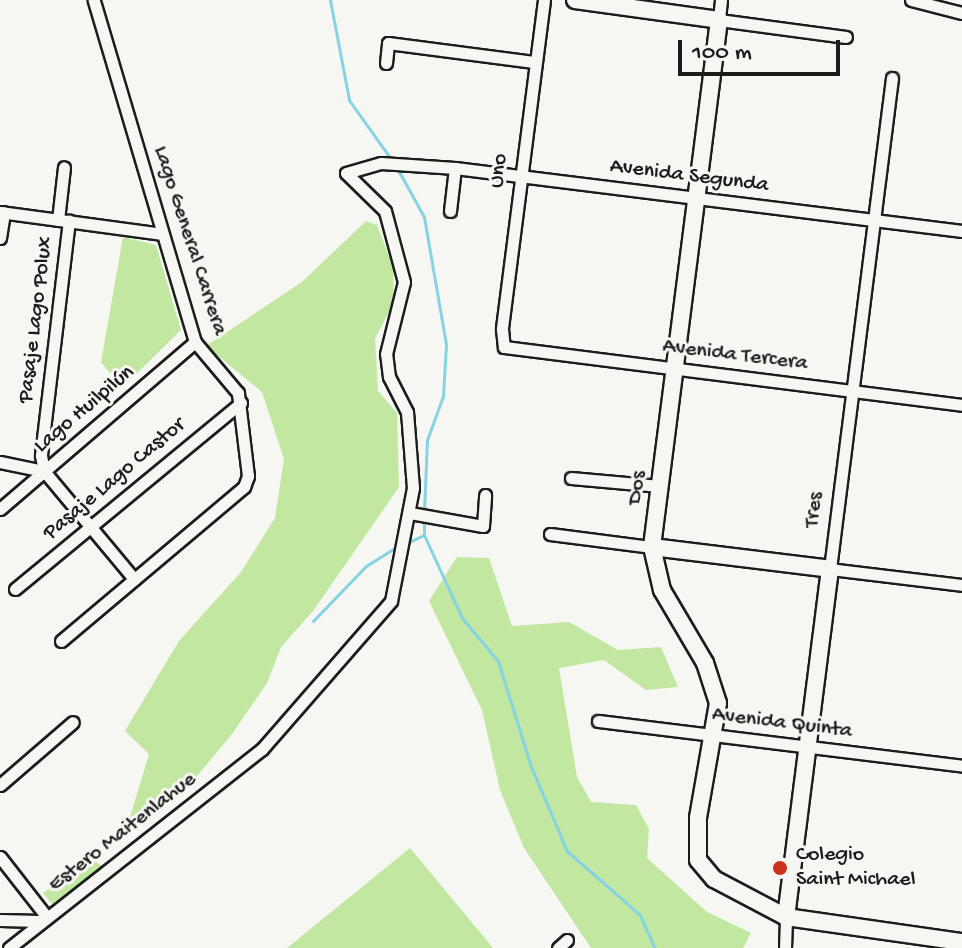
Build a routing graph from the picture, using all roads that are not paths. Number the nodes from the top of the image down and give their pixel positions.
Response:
1 (94, 0) edge
2 (544, 0) edge
3 (575, 0) edge
4 (721, 0) edge
5 (911, 0) edge
6 (962, 13) edge
7 (719, 20) junction
8 (846, 37) dead end
9 (534, 62) junction
10 (386, 63) dead end
11 (892, 78) dead end
12 (64, 167) dead end
13 (455, 168) junction
14 (520, 176) junction
15 (697, 198) junction
16 (450, 211) dead end
17 (2, 212) edge
18 (64, 220) junction
19 (874, 220) junction
20 (962, 231) edge
21 (163, 234) junction
22 (0, 238) edge
23 (195, 342) junction
24 (504, 347) joint
25 (675, 369) junction
26 (852, 391) junction
27 (241, 403) junction
28 (962, 405) edge
29 (0, 462) edge
30 (44, 471) junction
31 (571, 478) dead end
32 (660, 486) junction
33 (485, 495) dead end
34 (0, 509) edge
35 (410, 513) junction
36 (90, 529) junction
37 (550, 534) dead end
38 (652, 547) junction
39 (830, 569) junction
40 (134, 579) junction
41 (962, 585) edge
42 (15, 589) dead end
43 (61, 641) dead end
44 (598, 721) dead end
45 (73, 722) dead end
46 (716, 736) junction
47 (807, 747) junction
48 (962, 766) edge
49 (0, 785) edge
50 (0, 857) edge
51 (786, 917) junction
52 (43, 919) junction
53 (0, 920) edge
54 (961, 941) edge
55 (9, 948) edge
56 (785, 948) edge

1 - 21 street, Lago General Carrera
2 - 9 street, Uno
3 - 7 street
4 - 7 street, Dos
5 - 6 street
7 - 8 street
7 - 15 street, Dos
9 - 10 street
9 - 14 street, Uno
11 - 19 street, Tres
12 - 18 street, Pasaje Lago Polux
13 - 14 street, Avenida Segunda
13 - 16 street
13 - 35 street, Avenida Segunda
14 - 15 street, Avenida Segunda
14 - 24 street, Uno
15 - 19 street, Avenida Segunda
15 - 25 street, Dos
17 - 18 street
17 - 22 street
18 - 21 street
18 - 30 street, Pasaje Lago Polux
19 - 20 street, Avenida Segunda
19 - 26 street, Tres
21 - 23 street, Lago General Carrera
23 - 27 street, Lago General Carrera
23 - 30 street, Lago Huilpilún
24 - 25 street, Avenida Tercera
25 - 26 street, Avenida Tercera
25 - 32 street, Dos
26 - 28 street, Avenida Tercera
26 - 39 street, Tres
27 - 36 street, Pasaje Lago Castor
27 - 40 street
29 - 30 street
30 - 34 street, Lago Huilpilún
30 - 36 street
31 - 32 street
32 - 38 street, Dos
33 - 35 street
35 - 52 street, Estero Maitenlahue
36 - 40 street
36 - 42 street, Pasaje Lago Castor
37 - 38 street
38 - 39 street
38 - 46 street, Dos
39 - 41 street
39 - 47 street, Tres
40 - 43 street
44 - 46 street, Avenida Quinta
45 - 49 street
46 - 47 street, Avenida Quinta
46 - 51 street, Dos
47 - 48 street, Avenida Quinta
47 - 51 street, Tres
50 - 52 street
51 - 54 street, Dos
51 - 56 street, Tres
52 - 53 street
52 - 55 street, Estero Maitenlahue

